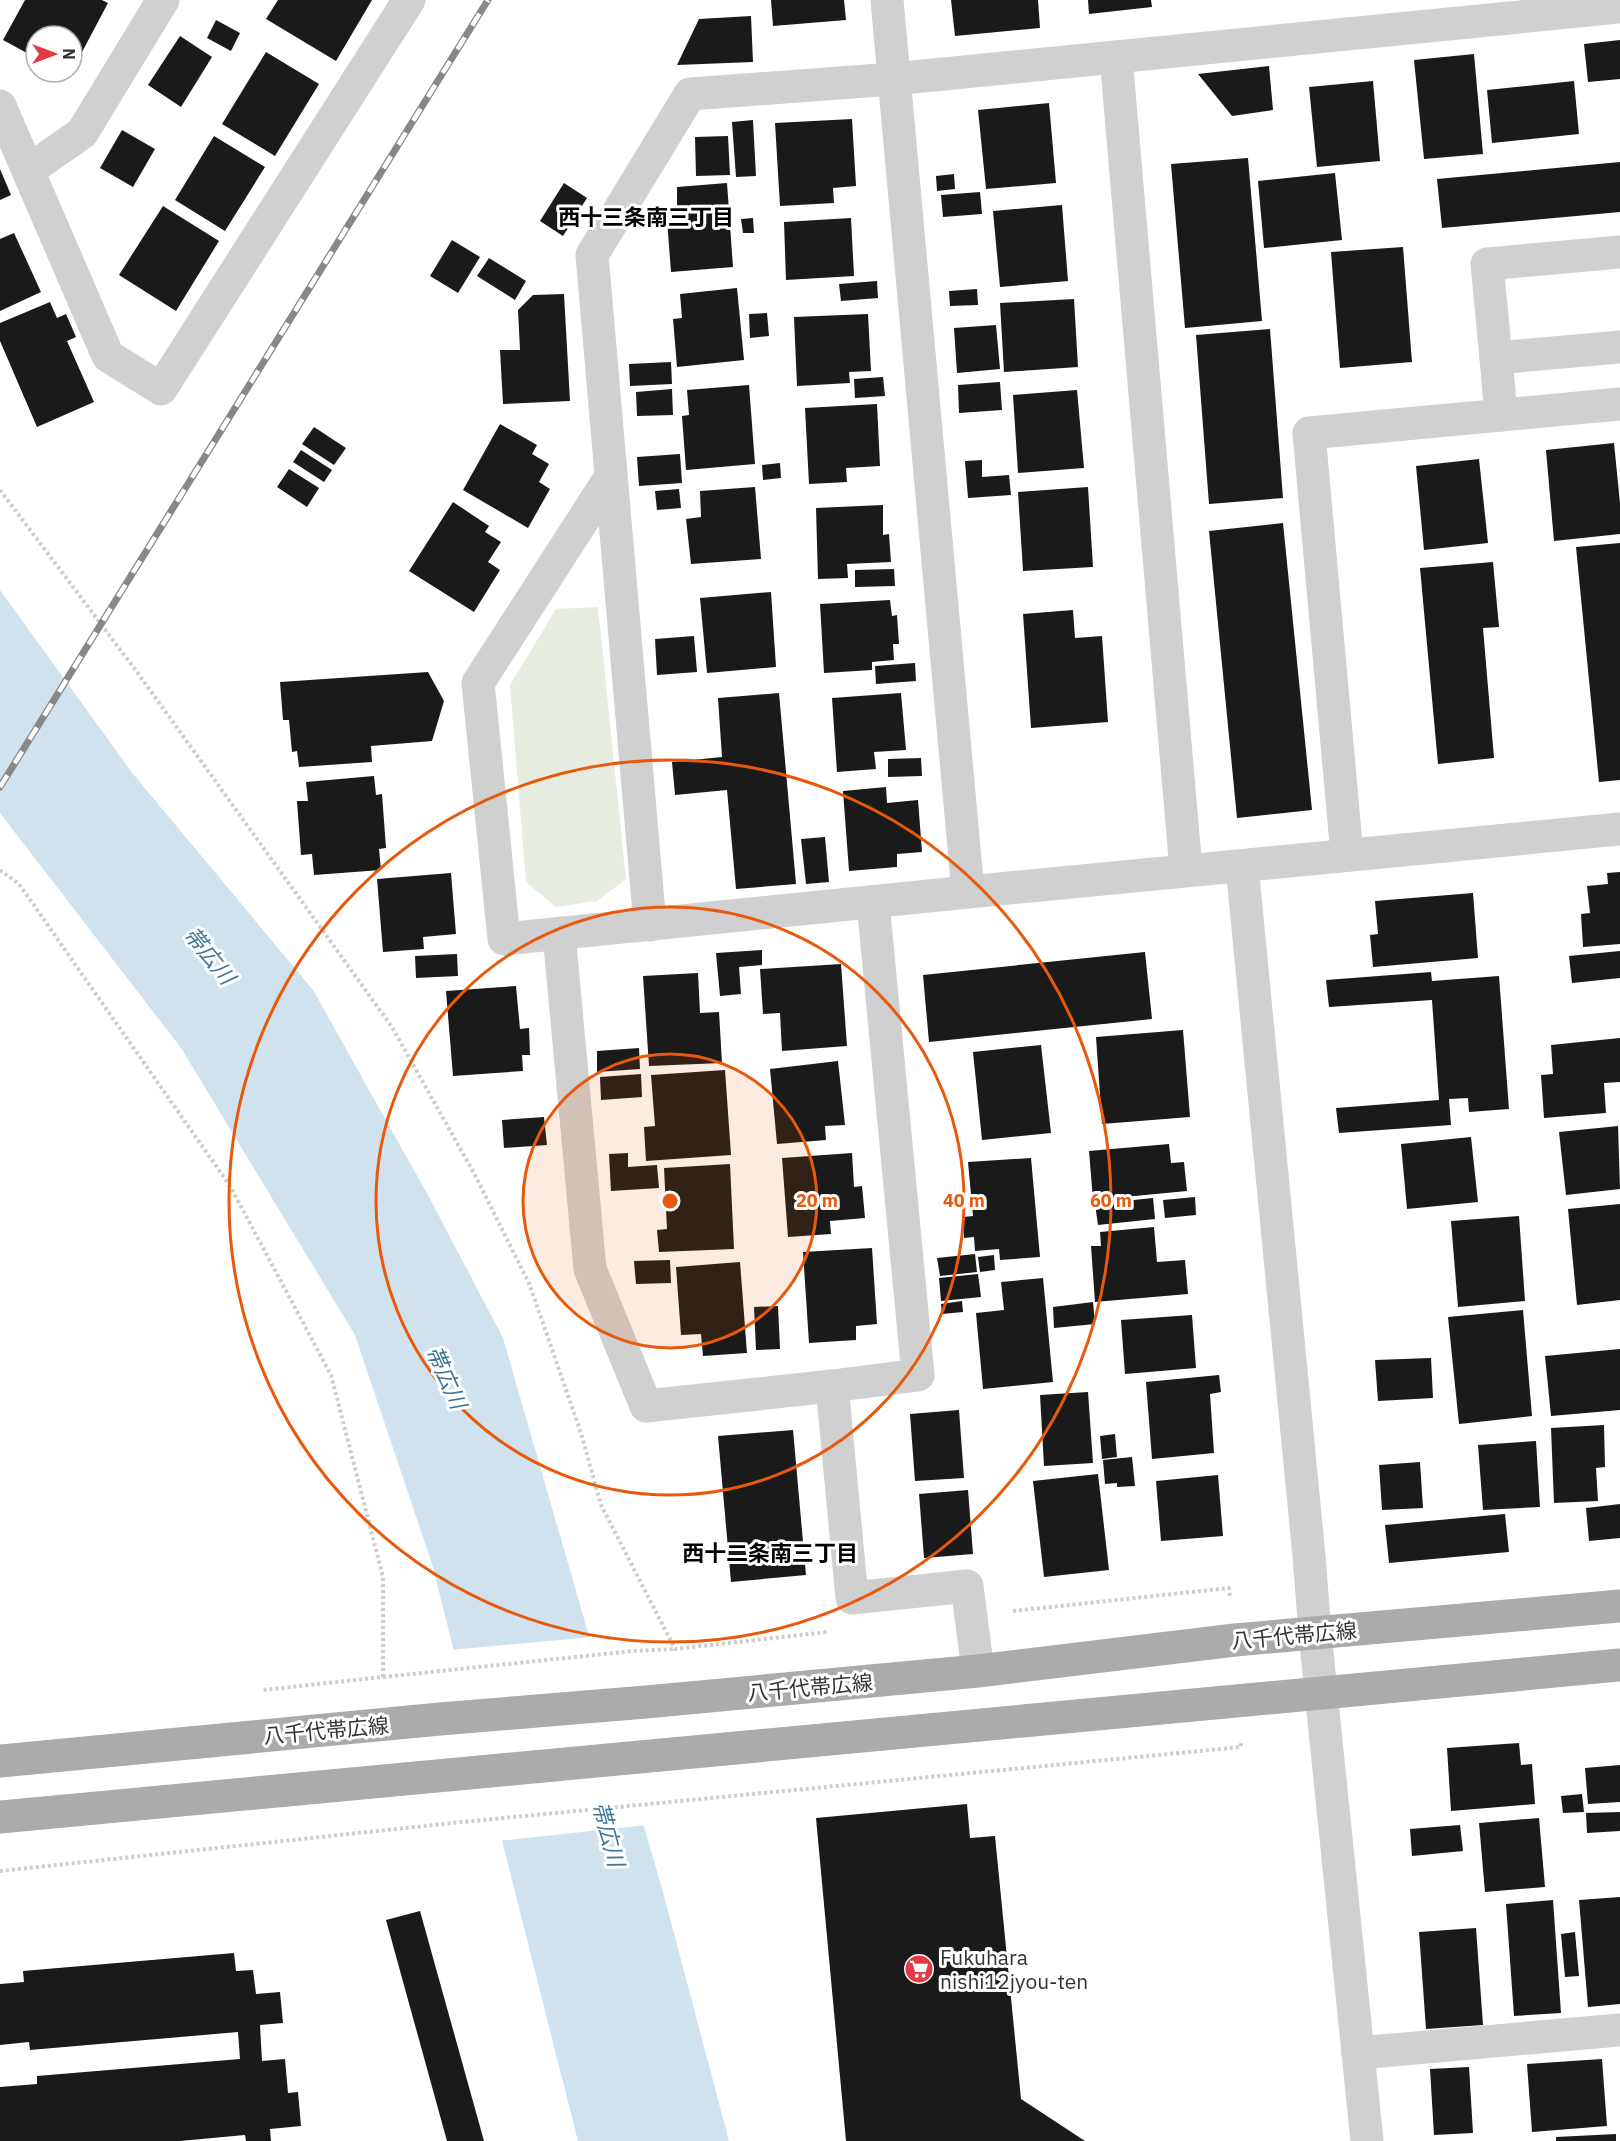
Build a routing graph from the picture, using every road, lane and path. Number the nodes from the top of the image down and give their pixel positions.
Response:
1 (164, 0) edge
2 (409, 0) edge
3 (887, 0) edge
4 (1620, 7) edge
5 (1116, 57) junction
6 (893, 80) junction
7 (0, 106) edge
8 (28, 170) junction
9 (1620, 252) edge
10 (1620, 346) edge
11 (1496, 358) junction
12 (1620, 404) edge
13 (1501, 415) junction
14 (610, 478) junction
15 (1620, 829) edge
16 (1347, 855) junction
17 (1242, 866) junction
18 (0, 870) edge
19 (1186, 870) junction
20 (968, 891) junction
21 (873, 902) junction
22 (650, 925) junction
23 (559, 934) junction
24 (832, 1386) junction
25 (1620, 1606) edge
26 (1315, 1633) junction
27 (675, 1649) dead end
28 (1620, 1665) edge
29 (978, 1671) junction
30 (383, 1677) junction
31 (255, 1691) dead end
32 (1322, 1693) junction
33 (0, 1761) edge
34 (680, 1802) dead end
35 (0, 1817) edge
36 (0, 1871) edge
37 (1620, 2030) edge
38 (1358, 2053) junction
39 (1367, 2141) edge

1 - 8 street
2 - 8 street
3 - 6 street
4 - 5 street
5 - 6 street
5 - 19 street
6 - 14 street
6 - 20 street
7 - 8 street
9 - 11 street
10 - 11 street
11 - 13 street
12 - 13 street
13 - 16 street
14 - 22 street
14 - 23 street
15 - 16 street
16 - 17 street
17 - 19 street
17 - 26 street
18 - 30 path
19 - 20 street
20 - 21 street
21 - 22 street
21 - 24 street
22 - 23 street
23 - 24 street
24 - 29 street
25 - 26 main road, 八千代帯広線
26 - 29 main road, 八千代帯広線
26 - 32 street
27 - 30 path
28 - 32 main road
29 - 33 main road, 八千代帯広線
30 - 31 path
32 - 35 main road
32 - 38 street
34 - 36 path
37 - 38 street
38 - 39 street

